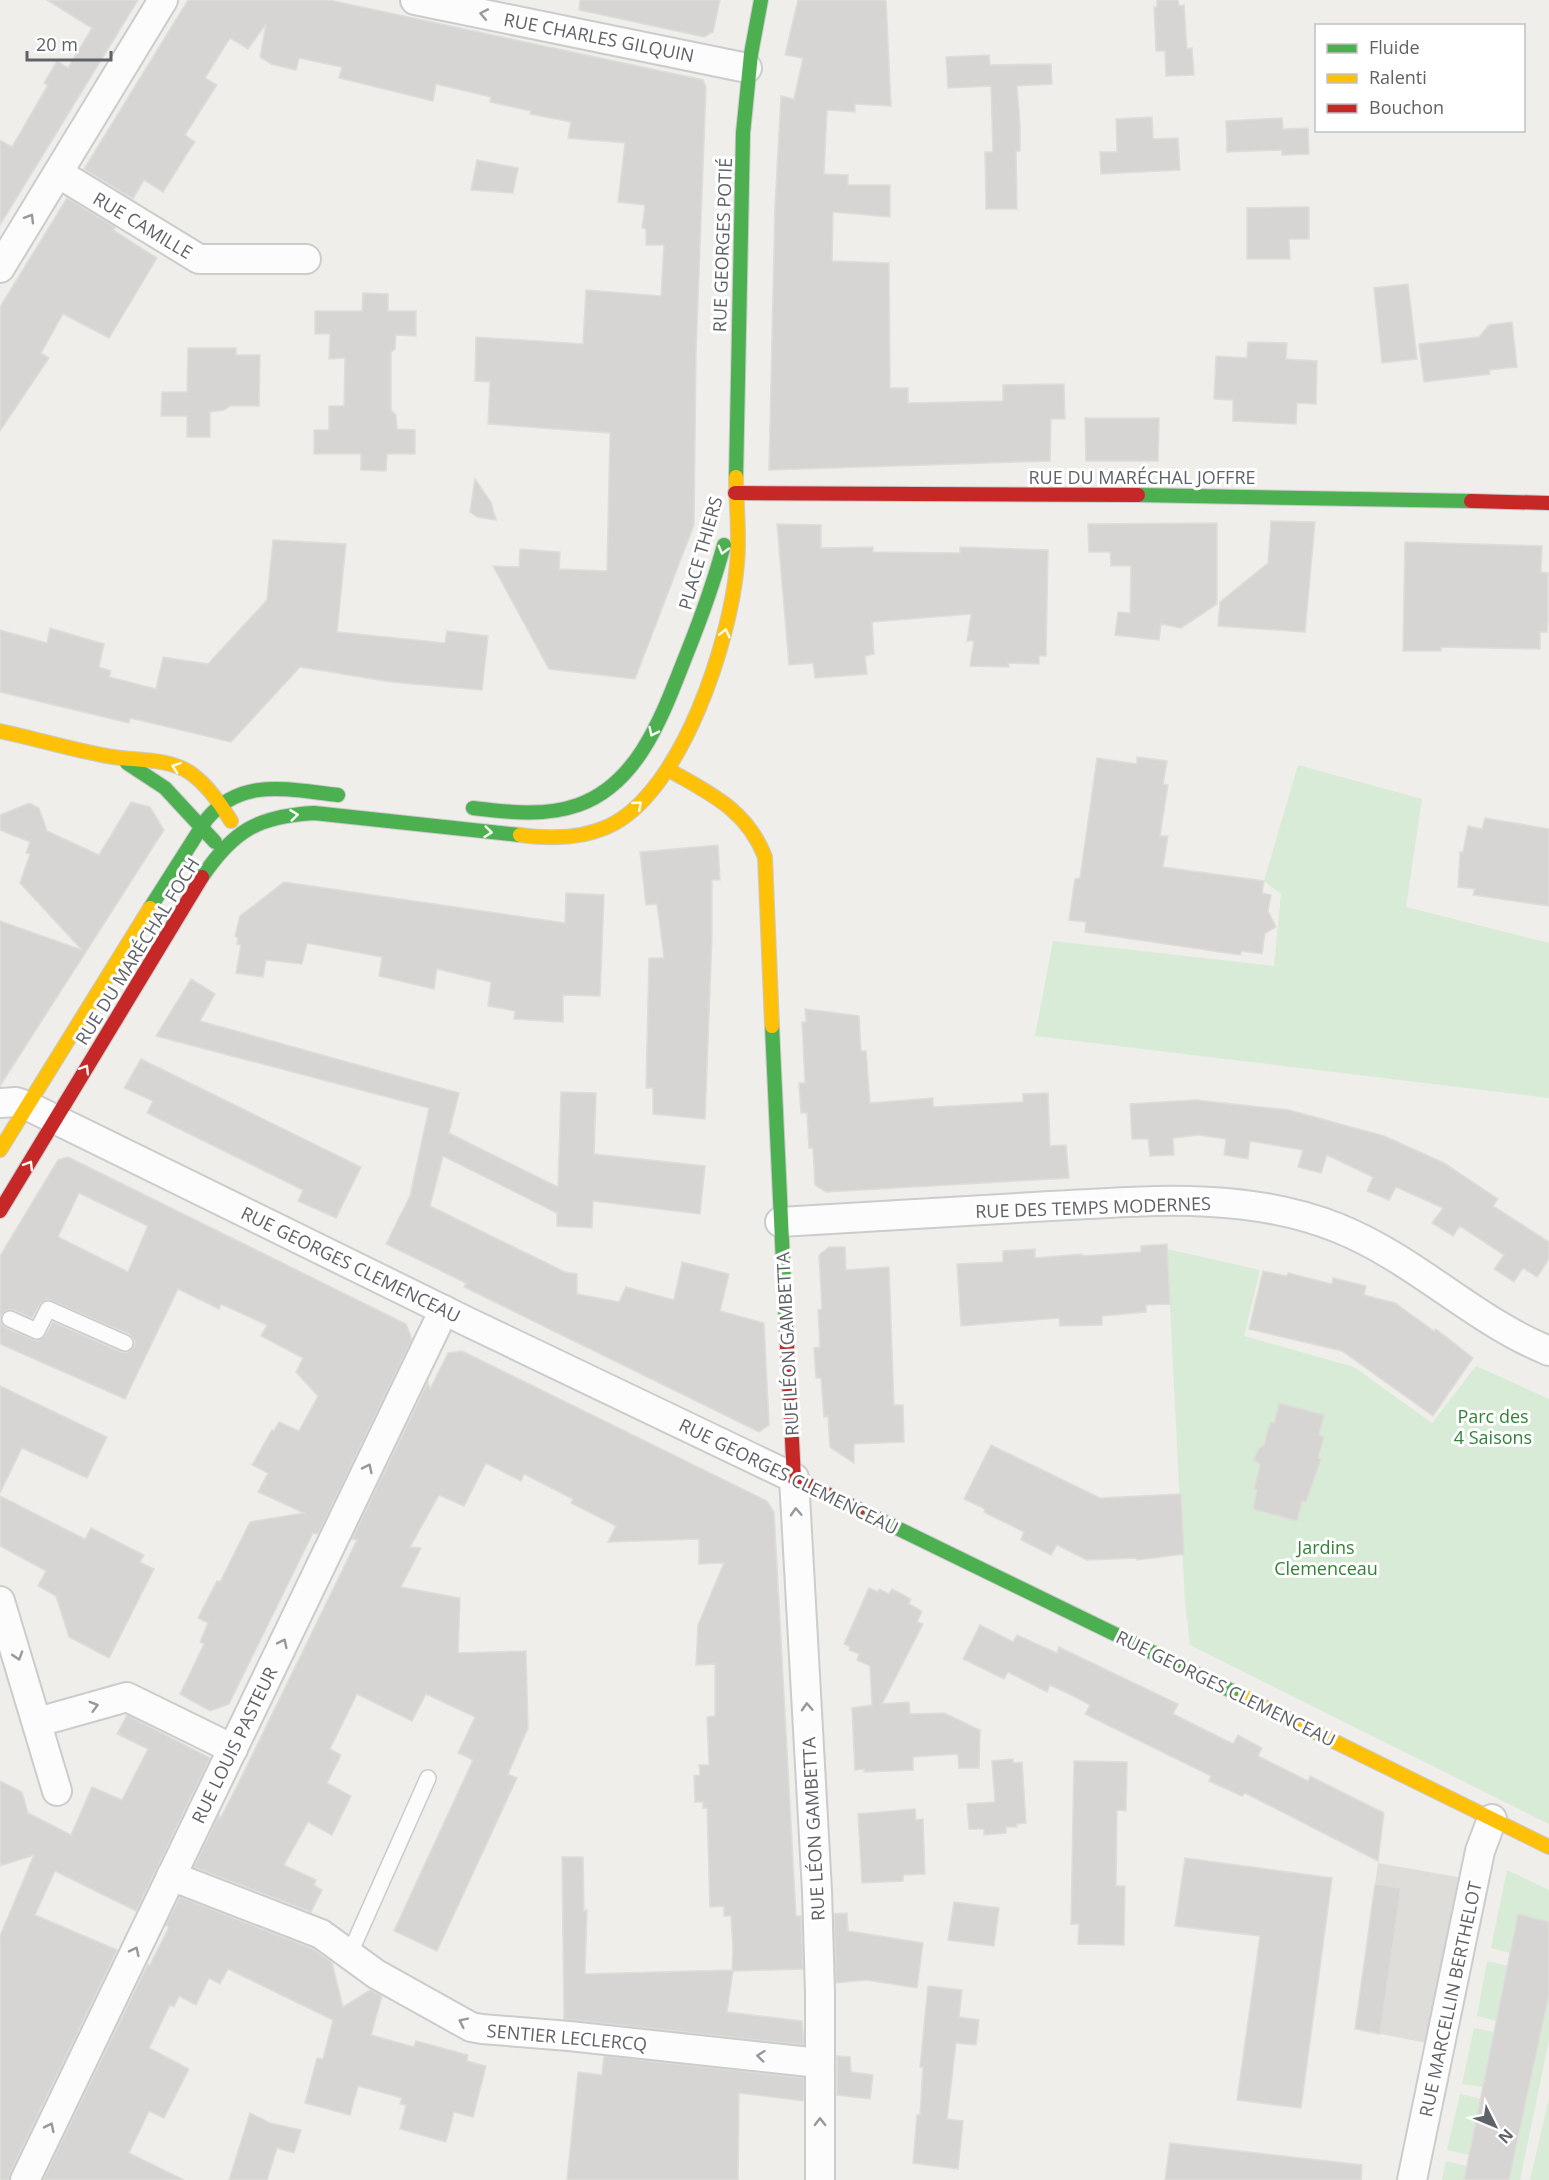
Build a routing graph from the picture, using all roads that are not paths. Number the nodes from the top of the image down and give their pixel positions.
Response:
1 (163, 0) edge
2 (416, 0) edge
3 (761, 0) edge
4 (747, 68) junction
5 (58, 173) junction
6 (306, 259) dead end
7 (0, 268) edge
8 (735, 493) junction
9 (1549, 503) edge
10 (0, 731) edge
11 (114, 757) junction
12 (669, 770) junction
13 (347, 796) dead end
14 (220, 804) junction
15 (459, 807) dead end
16 (200, 828) junction
17 (239, 833) junction
18 (588, 834) joint
19 (223, 849) junction
20 (0, 1103) edge
21 (28, 1106) junction
22 (55, 1119) junction
23 (0, 1150) edge
24 (0, 1210) edge
25 (780, 1222) junction
26 (444, 1310) junction
27 (10, 1319) dead end
28 (125, 1343) dead end
29 (1549, 1351) edge
30 (794, 1478) junction
31 (0, 1601) edge
32 (38, 1722) junction
33 (233, 1749) junction
34 (428, 1778) dead end
35 (57, 1791) dead end
36 (1492, 1819) junction
37 (1549, 1847) edge
38 (171, 1876) junction
39 (350, 1953) junction
40 (819, 2063) junction
41 (25, 2180) edge
42 (820, 2180) edge
43 (1412, 2180) edge

1 - 5 street
4 -> 2 street, RUE CHARLES GILQUIN
3 - 4 street, RUE GEORGES POTIÉ
4 - 8 street, RUE GEORGES POTIÉ
5 - 6 street, RUE CAMILLE
7 -> 5 street
8 - 9 street, RUE DU MARÉCHAL JOFFRE
12 -> 8 street, PLACE THIERS
8 -> 15 street, PLACE THIERS
10 - 11 street
14 -> 11 street
11 - 16 street
18 -> 12 street, PLACE THIERS
12 - 25 street, RUE LÉON GAMBETTA
13 - 14 street, RUE DU MARÉCHAL FOCH
14 - 16 street, RUE DU MARÉCHAL FOCH
14 - 17 street
16 - 19 street
16 - 21 street, RUE DU MARÉCHAL FOCH
17 -> 18 street, RUE DU MARÉCHAL FOCH
17 - 19 street, RUE DU MARÉCHAL FOCH
22 -> 19 street, RUE DU MARÉCHAL FOCH
20 - 21 street, RUE GEORGES CLEMENCEAU
21 - 22 street, RUE GEORGES CLEMENCEAU
21 - 23 street, RUE DU MARÉCHAL FOCH
24 -> 22 street, RUE DU MARÉCHAL FOCH
22 - 26 street, RUE GEORGES CLEMENCEAU
25 - 29 street, RUE DES TEMPS MODERNES
25 - 30 street, RUE LÉON GAMBETTA
26 - 30 street, RUE GEORGES CLEMENCEAU
33 -> 26 street, RUE LOUIS PASTEUR
27 - 28 lane
30 - 36 street, RUE GEORGES CLEMENCEAU
40 -> 30 street, RUE LÉON GAMBETTA
31 -> 32 street
32 -> 33 street
32 - 35 street
33 - 38 street, RUE LOUIS PASTEUR
34 - 39 lane
36 - 37 street, RUE GEORGES CLEMENCEAU
36 - 43 street, RUE MARCELLIN BERTHELOT
38 - 39 street, SENTIER LECLERCQ
41 -> 38 street, RUE LOUIS PASTEUR
40 -> 39 street, SENTIER LECLERCQ
42 -> 40 street, RUE LÉON GAMBETTA

